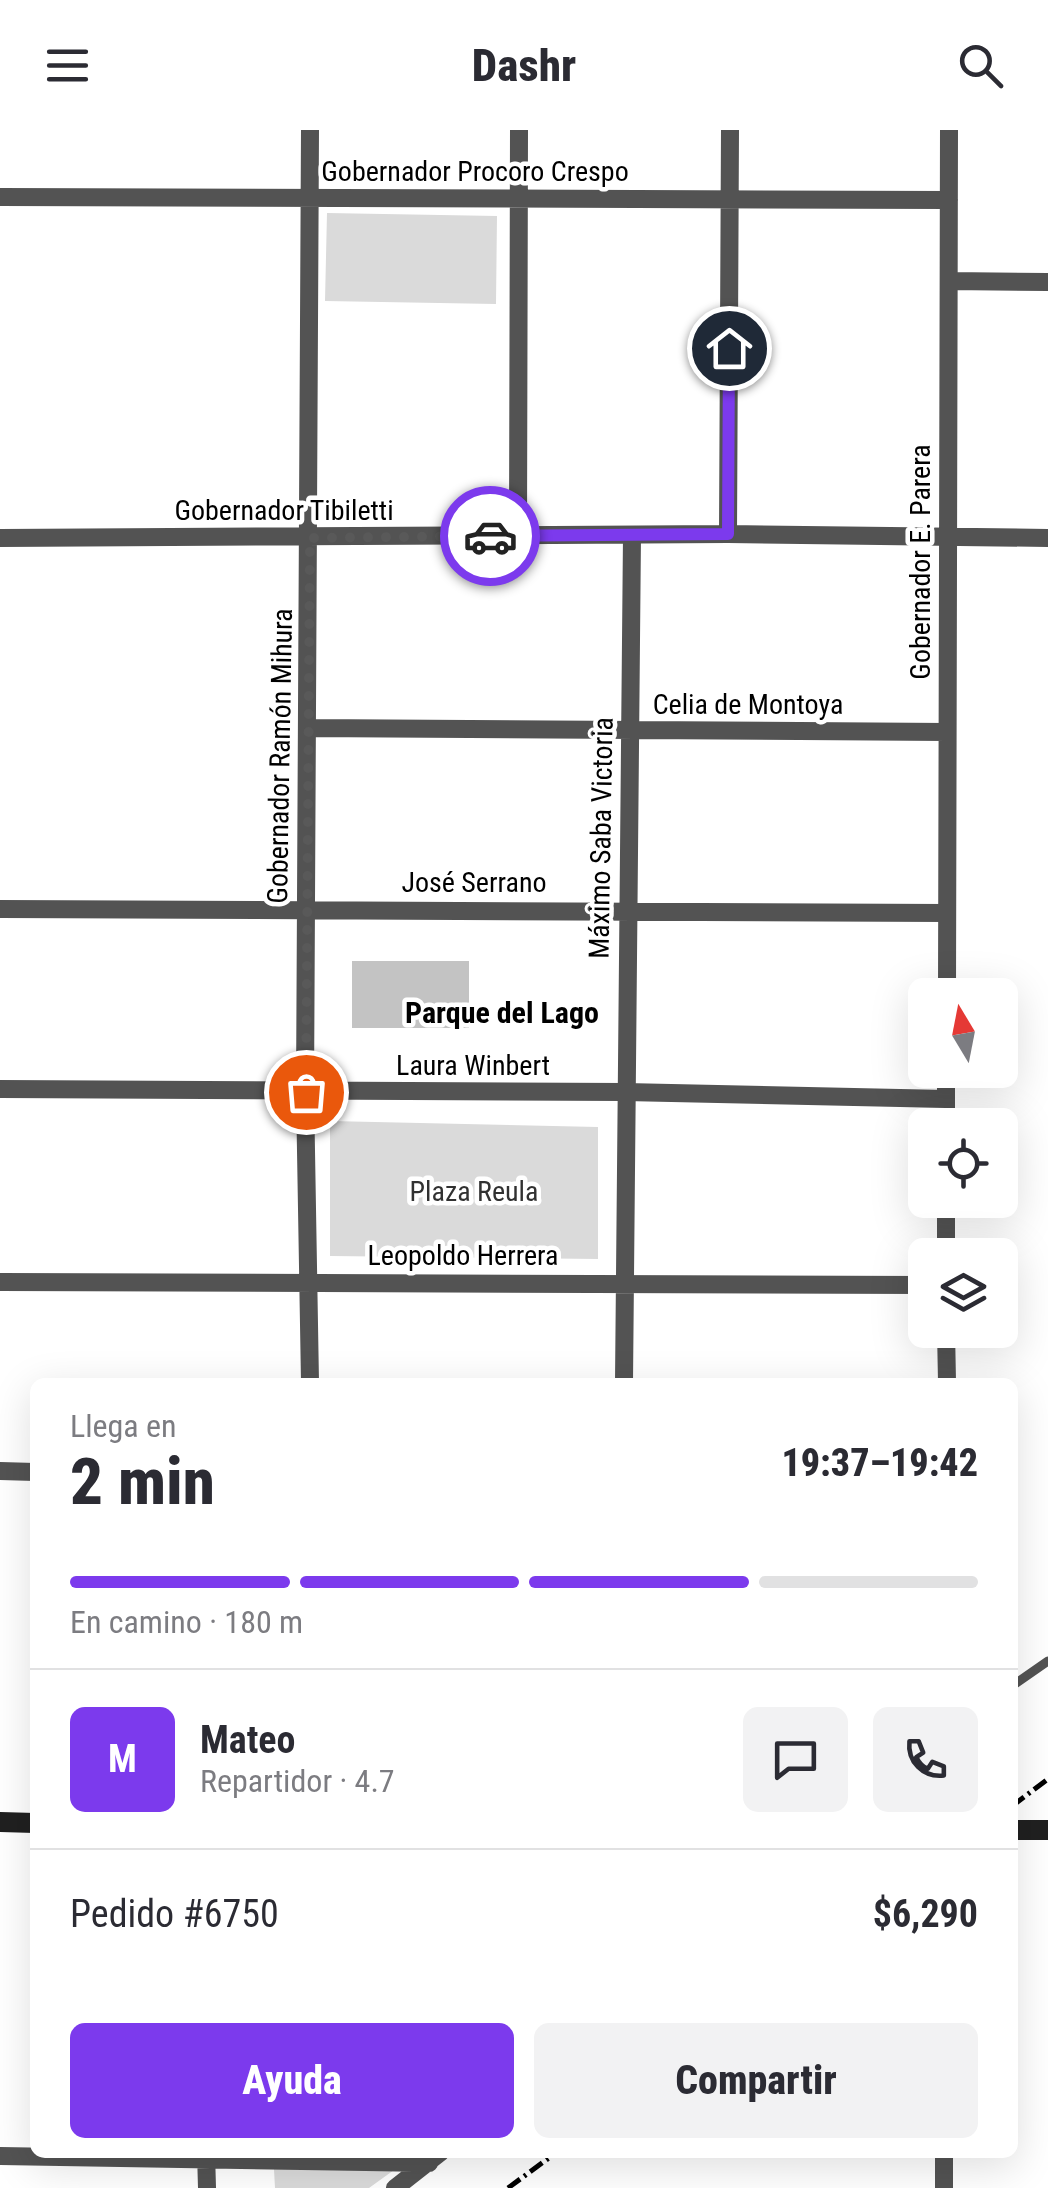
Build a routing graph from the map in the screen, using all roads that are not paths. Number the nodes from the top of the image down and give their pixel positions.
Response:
1 (310, 130) edge
2 (520, 130) edge
3 (730, 130) edge
4 (949, 130) edge
5 (0, 197) edge
6 (310, 198) junction
7 (518, 199) junction
8 (730, 200) junction
9 (949, 200) junction
10 (949, 281) junction
11 (1048, 282) edge
12 (728, 534) junction
13 (518, 535) junction
14 (632, 535) junction
15 (947, 537) junction
16 (0, 538) edge
17 (310, 538) junction
18 (1048, 538) edge
19 (308, 728) junction
20 (630, 731) junction
21 (948, 732) junction
22 (0, 908) edge
23 (306, 909) junction
24 (627, 910) junction
25 (948, 913) junction
26 (947, 978) edge
27 (0, 1088) edge
28 (946, 1088) edge
29 (306, 1092) junction
30 (626, 1092) junction
31 (946, 1099) junction
32 (946, 1108) edge
33 (0, 1282) edge
34 (309, 1282) junction
35 (624, 1284) junction
36 (908, 1284) edge
37 (946, 1348) edge
38 (310, 1378) edge
39 (624, 1378) edge
40 (946, 1378) edge
41 (0, 1472) edge
42 (30, 1472) edge
43 (1048, 1660) edge
44 (1018, 1682) edge
45 (0, 1822) edge
46 (30, 1823) edge
47 (1018, 1830) edge
48 (1048, 1830) edge
49 (0, 2156) edge
50 (30, 2156) edge
51 (206, 2158) edge
52 (435, 2158) edge
53 (944, 2158) edge
54 (206, 2188) edge
55 (395, 2188) edge
56 (944, 2188) edge

1 - 6 street, Gobernador Ramón Mihura
2 - 7 street
3 - 8 street
4 - 9 street, Gobernador E. Parera
5 - 6 street, Gobernador Procoro Crespo
6 - 7 street, Gobernador Procoro Crespo
6 - 17 street, Gobernador Ramón Mihura
7 - 8 street, Gobernador Procoro Crespo
7 - 13 street
8 - 9 street, Gobernador Procoro Crespo
8 - 12 street
9 - 10 street, Gobernador E. Parera
10 - 11 street
10 - 15 street, Gobernador E. Parera
12 - 14 street, Gobernador Tibiletti
12 - 15 street, Gobernador Tibiletti
13 - 14 street, Gobernador Tibiletti
13 - 17 street, Gobernador Tibiletti
14 - 20 street, Máximo Saba Victoria
15 - 18 street, Gobernador Tibiletti
15 - 21 street, Gobernador E. Parera
16 - 17 street, Gobernador Tibiletti
17 - 19 street, Gobernador Ramón Mihura
19 - 20 street, Celia de Montoya
19 - 23 street, Gobernador Ramón Mihura
20 - 21 street, Celia de Montoya
20 - 24 street, Máximo Saba Victoria
21 - 25 street, Gobernador E. Parera
22 - 23 street, José Serrano
23 - 24 street, José Serrano
23 - 29 street, Gobernador Ramón Mihura
24 - 25 street, José Serrano
24 - 30 street, Máximo Saba Victoria
25 - 26 street, Gobernador E. Parera
27 - 29 street, Laura Winbert
28 - 31 street
29 - 30 street, Laura Winbert
29 - 34 street, Gobernador Ramón Mihura
30 - 31 street, Laura Winbert
30 - 35 street, Máximo Saba Victoria
31 - 32 street
33 - 34 street, Leopoldo Herrera
34 - 35 street, Leopoldo Herrera
34 - 38 street, Gobernador Ramón Mihura
35 - 36 street, Leopoldo Herrera
35 - 39 street, Máximo Saba Victoria
37 - 40 street
41 - 42 street
43 - 44 lane
45 - 46 street
47 - 48 street
49 - 50 street
51 - 54 street
52 - 55 street
53 - 56 street

